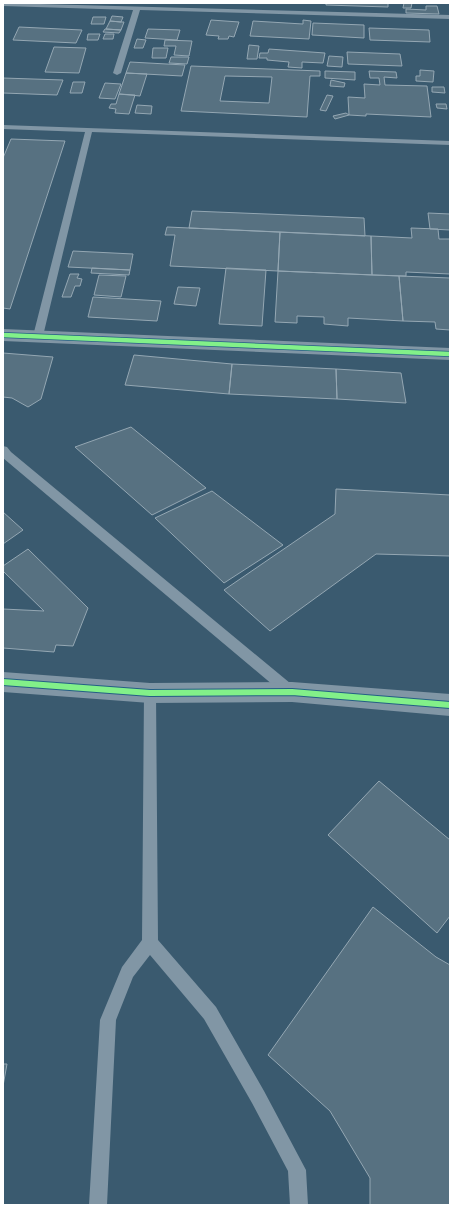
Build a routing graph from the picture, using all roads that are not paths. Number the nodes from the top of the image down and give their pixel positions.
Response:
1 (3, 4) edge
2 (138, 8) junction
3 (450, 17) edge
4 (117, 73) dead end
5 (3, 127) edge
6 (88, 130) junction
7 (450, 143) edge
8 (3, 334) edge
9 (38, 336) junction
10 (450, 354) edge
11 (3, 450) edge
12 (3, 682) edge
13 (292, 692) junction
14 (150, 693) junction
15 (450, 704) edge
16 (150, 943) junction
17 (98, 1205) edge
18 (299, 1205) edge

1 - 2 lane
2 - 3 lane
2 - 4 lane
5 - 6 lane
6 - 7 lane
6 - 9 lane
8 - 9 street
9 - 10 street
11 - 13 lane
12 - 14 street
13 - 14 street
13 - 15 street
14 - 16 lane
16 - 17 lane
16 - 18 lane

